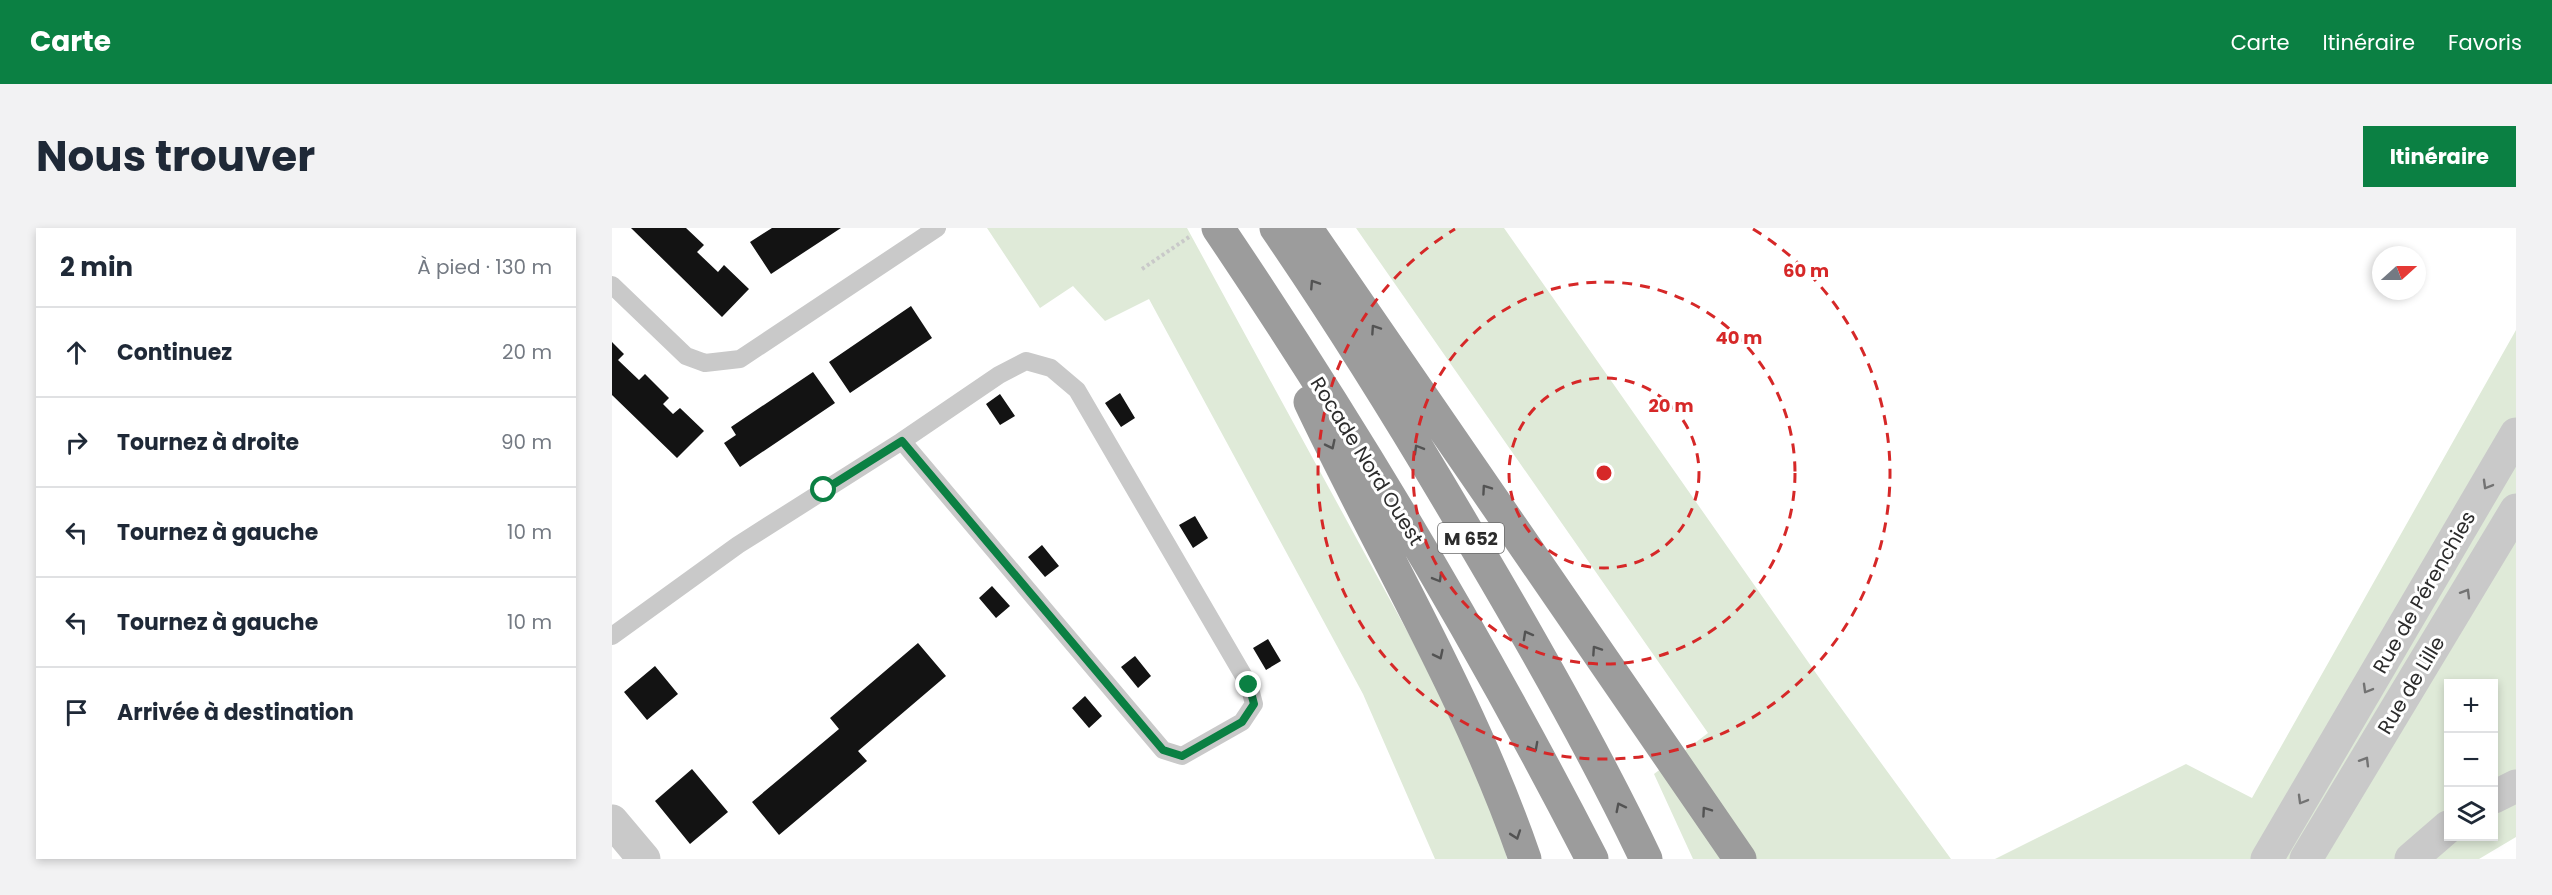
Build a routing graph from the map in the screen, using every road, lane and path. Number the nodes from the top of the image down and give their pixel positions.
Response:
1 (937, 228) edge
2 (1276, 228) edge
3 (1306, 228) edge
4 (1206, 231) edge
5 (1142, 269) dead end
6 (1252, 278) junction
7 (612, 285) edge
8 (2516, 434) edge
9 (902, 441) junction
10 (2516, 510) edge
11 (612, 636) edge
12 (2516, 786) edge
13 (2498, 795) edge
14 (612, 821) edge
15 (2444, 830) edge
16 (644, 859) edge
17 (1524, 859) edge
18 (1592, 859) edge
19 (1646, 859) edge
20 (1740, 859) edge
21 (2267, 859) edge
22 (2306, 859) edge
23 (2411, 859) edge

1 - 7 lane
19 -> 2 highway, M 652
20 -> 3 highway
4 - 5 path
4 - 6 highway, Rocade Nord Ouest / M 652
6 -> 17 highway
6 -> 18 highway, Rocade Nord Ouest / M 652
8 -> 21 street, Rue de Pérenchies
9 - 9 lane
9 - 11 lane
22 -> 10 street, Rue de Lille
12 - 13 street
14 - 16 street
15 - 23 street

